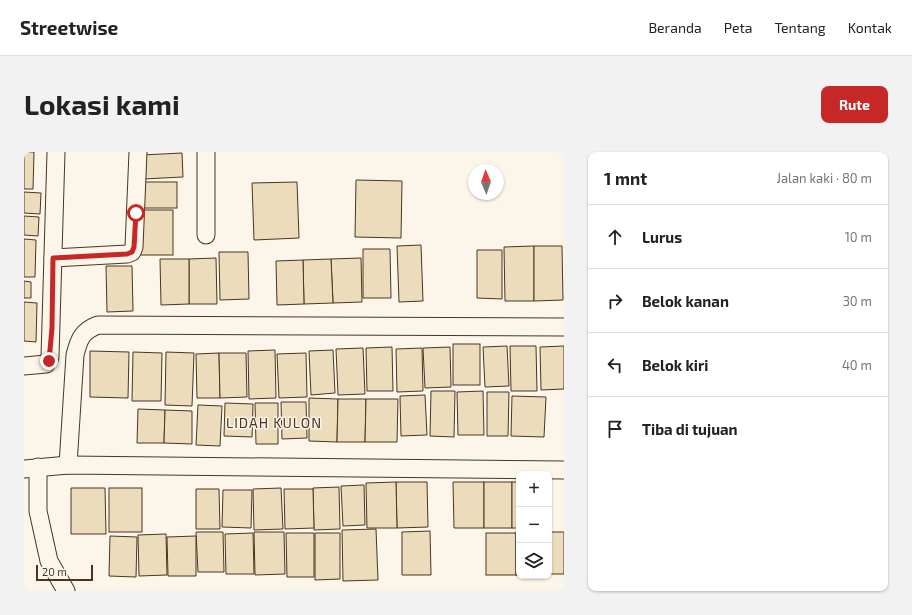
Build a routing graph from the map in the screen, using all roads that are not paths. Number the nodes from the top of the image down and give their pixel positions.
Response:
1 (56, 152) edge
2 (138, 152) edge
3 (206, 152) edge
4 (206, 236) dead end
5 (53, 258) junction
6 (564, 327) edge
7 (24, 366) edge
8 (68, 466) junction
9 (31, 468) edge
10 (564, 470) edge
11 (66, 591) edge

1 - 5 street
2 - 5 street
3 - 4 street
5 - 7 street
6 - 8 street
8 - 9 street
8 - 10 street
9 - 11 street

